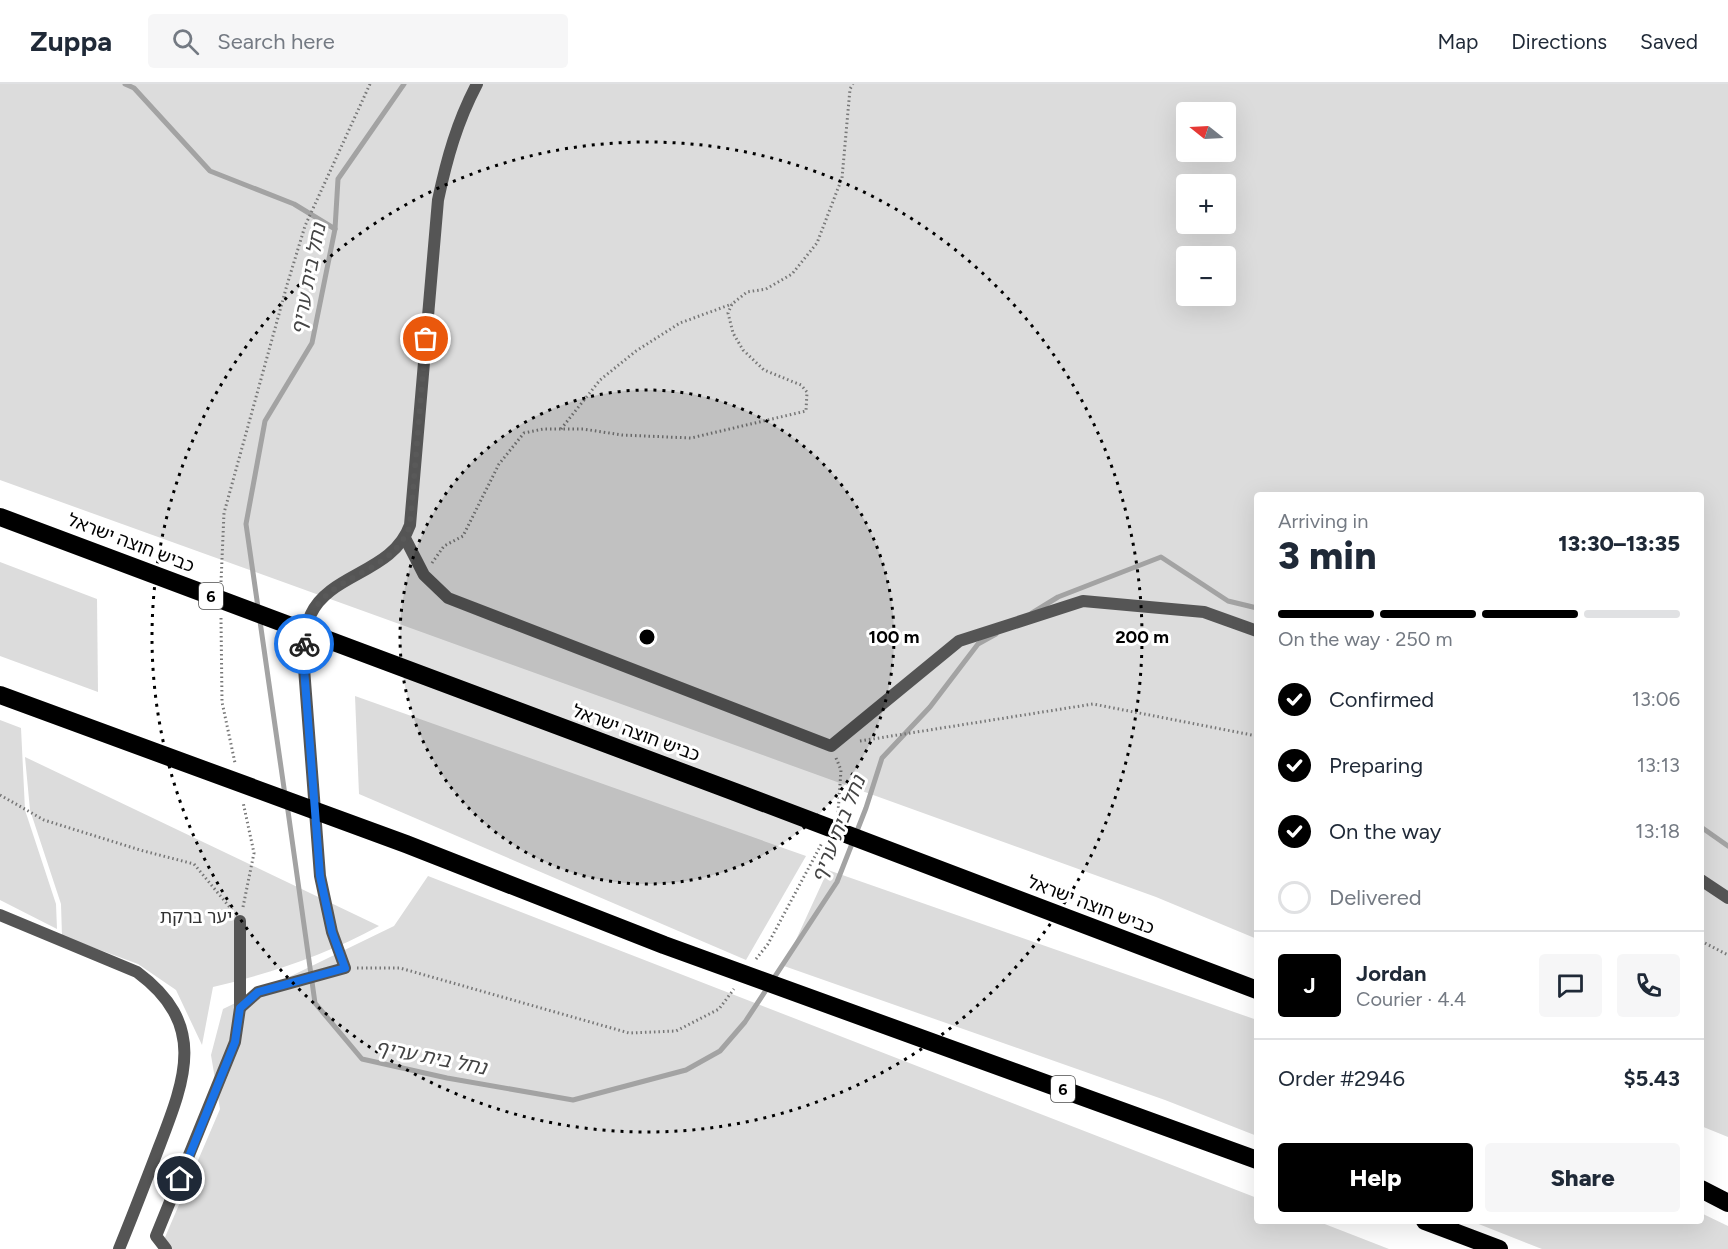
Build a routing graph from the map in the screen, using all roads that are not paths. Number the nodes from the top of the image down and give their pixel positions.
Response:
1 (477, 84) edge
2 (3, 518) edge
3 (405, 538) junction
4 (1254, 630) edge
5 (0, 695) edge
6 (1704, 882) edge
7 (1728, 898) edge
8 (0, 915) edge
9 (240, 921) road end
10 (1254, 989) edge
11 (240, 1008) junction
12 (1254, 1159) edge
13 (1704, 1191) edge
14 (1728, 1203) edge
15 (1433, 1224) edge
16 (119, 1249) edge
17 (166, 1249) edge
18 (1499, 1249) edge

1 - 3 street
2 - 10 highway, כביש חוצה ישראל / 6
3 - 4 street
3 - 11 street
5 - 12 highway, 6
6 - 7 street
8 - 16 street
9 - 11 street
11 - 17 street
13 - 14 highway
15 - 18 highway

